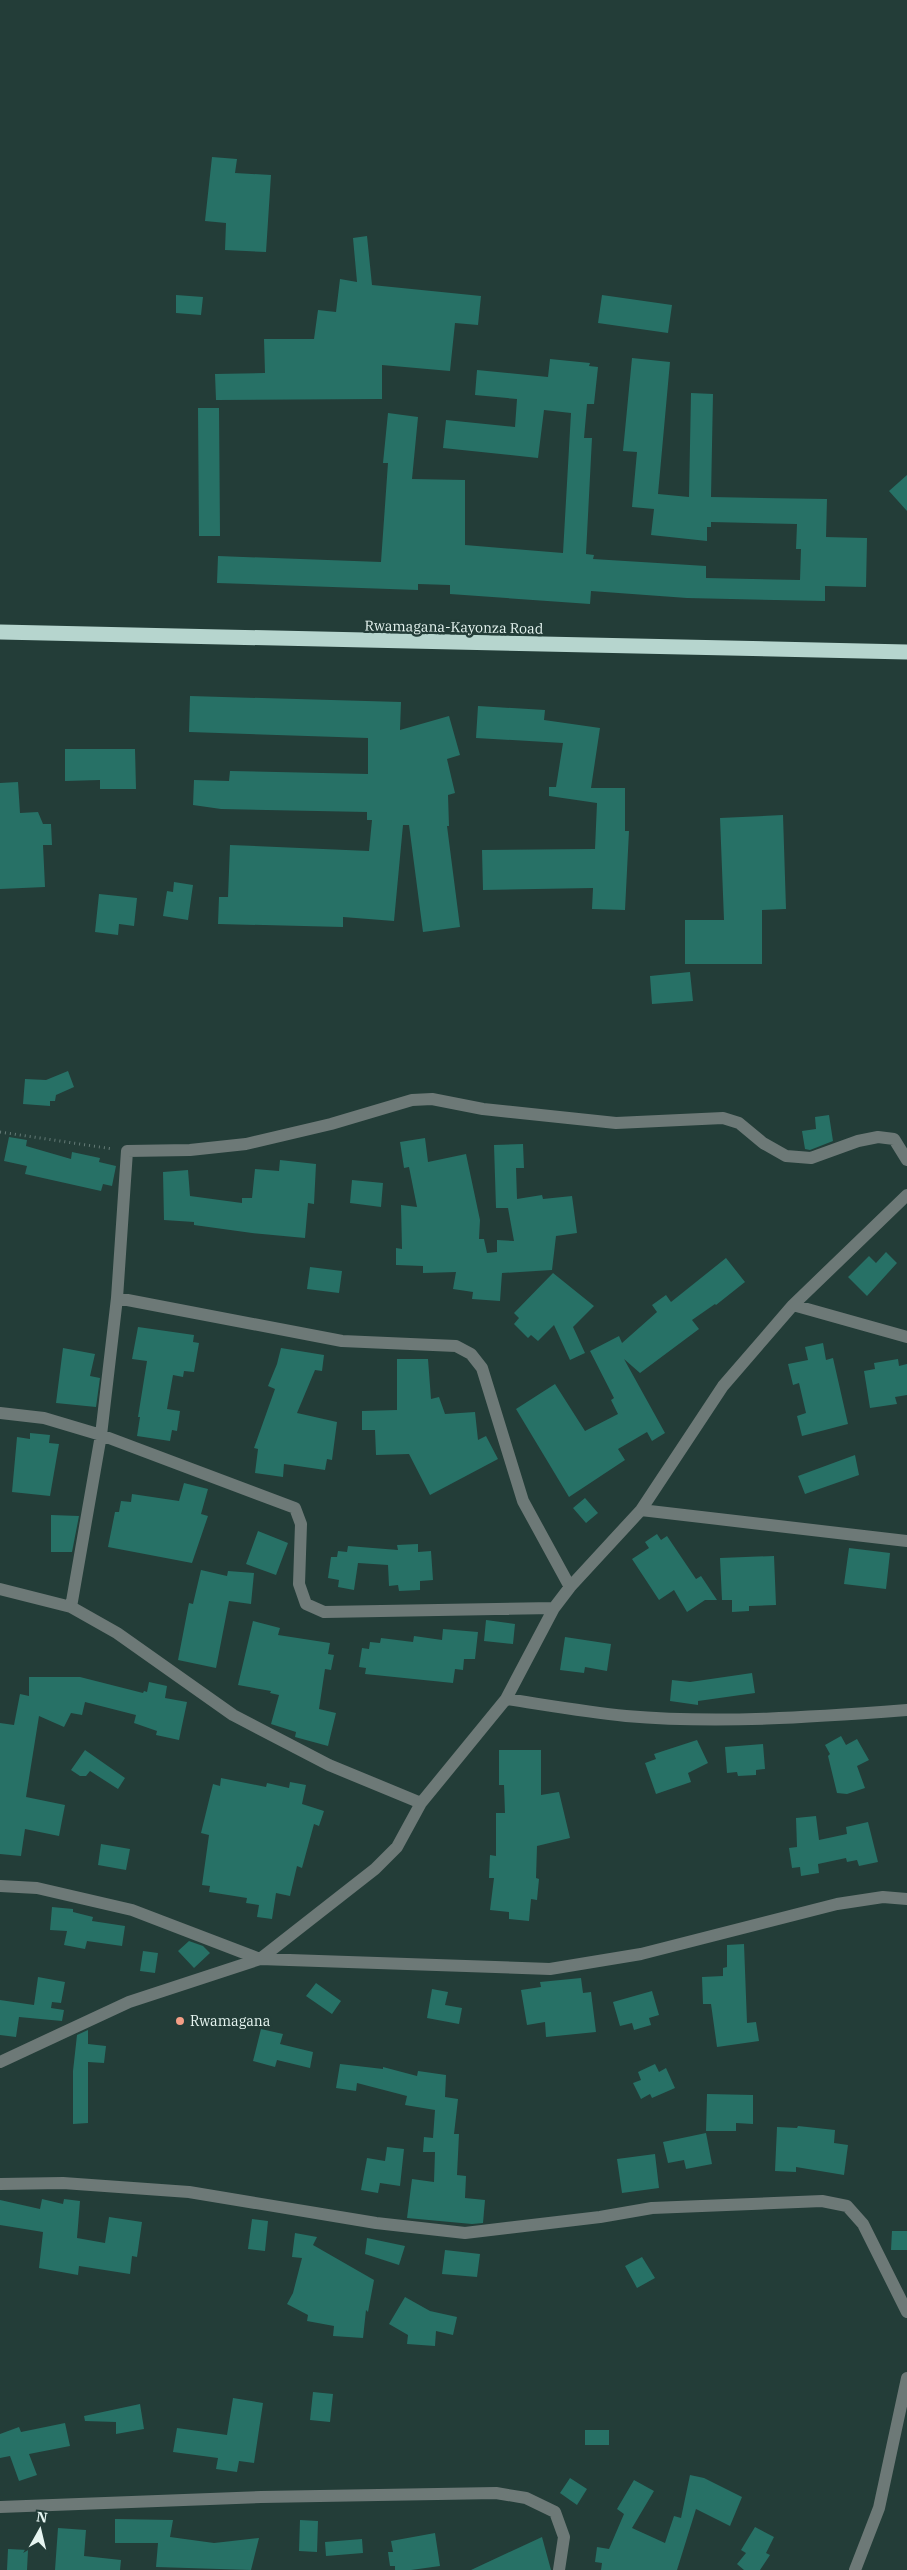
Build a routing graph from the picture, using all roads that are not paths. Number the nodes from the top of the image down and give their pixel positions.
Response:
1 (0, 632) edge
2 (907, 652) edge
3 (907, 1160) edge
4 (907, 1195) edge
5 (117, 1298) junction
6 (793, 1305) junction
7 (907, 1337) edge
8 (0, 1413) edge
9 (101, 1436) junction
10 (641, 1510) junction
11 (907, 1541) edge
12 (570, 1587) junction
13 (0, 1589) edge
14 (71, 1607) junction
15 (554, 1608) junction
16 (506, 1699) junction
17 (907, 1710) edge
18 (422, 1804) junction
19 (0, 1886) edge
20 (907, 1900) edge
21 (260, 1959) junction
22 (0, 2062) edge
23 (0, 2184) edge
24 (907, 2312) edge
25 (907, 2378) edge
26 (0, 2507) edge
27 (559, 2570) edge
28 (855, 2570) edge

1 - 2 highway, Rwamagana-Kayonza Road
3 - 5 street
4 - 6 street
5 - 9 street
5 - 12 street
6 - 7 street
6 - 10 street
8 - 9 street
9 - 14 street
9 - 15 street
10 - 11 street
10 - 12 street
12 - 15 street
13 - 14 street
14 - 18 street
15 - 16 street
16 - 17 street
16 - 18 street
18 - 21 street
19 - 21 street
20 - 21 street
21 - 22 street
23 - 24 street
25 - 28 street
26 - 27 street

